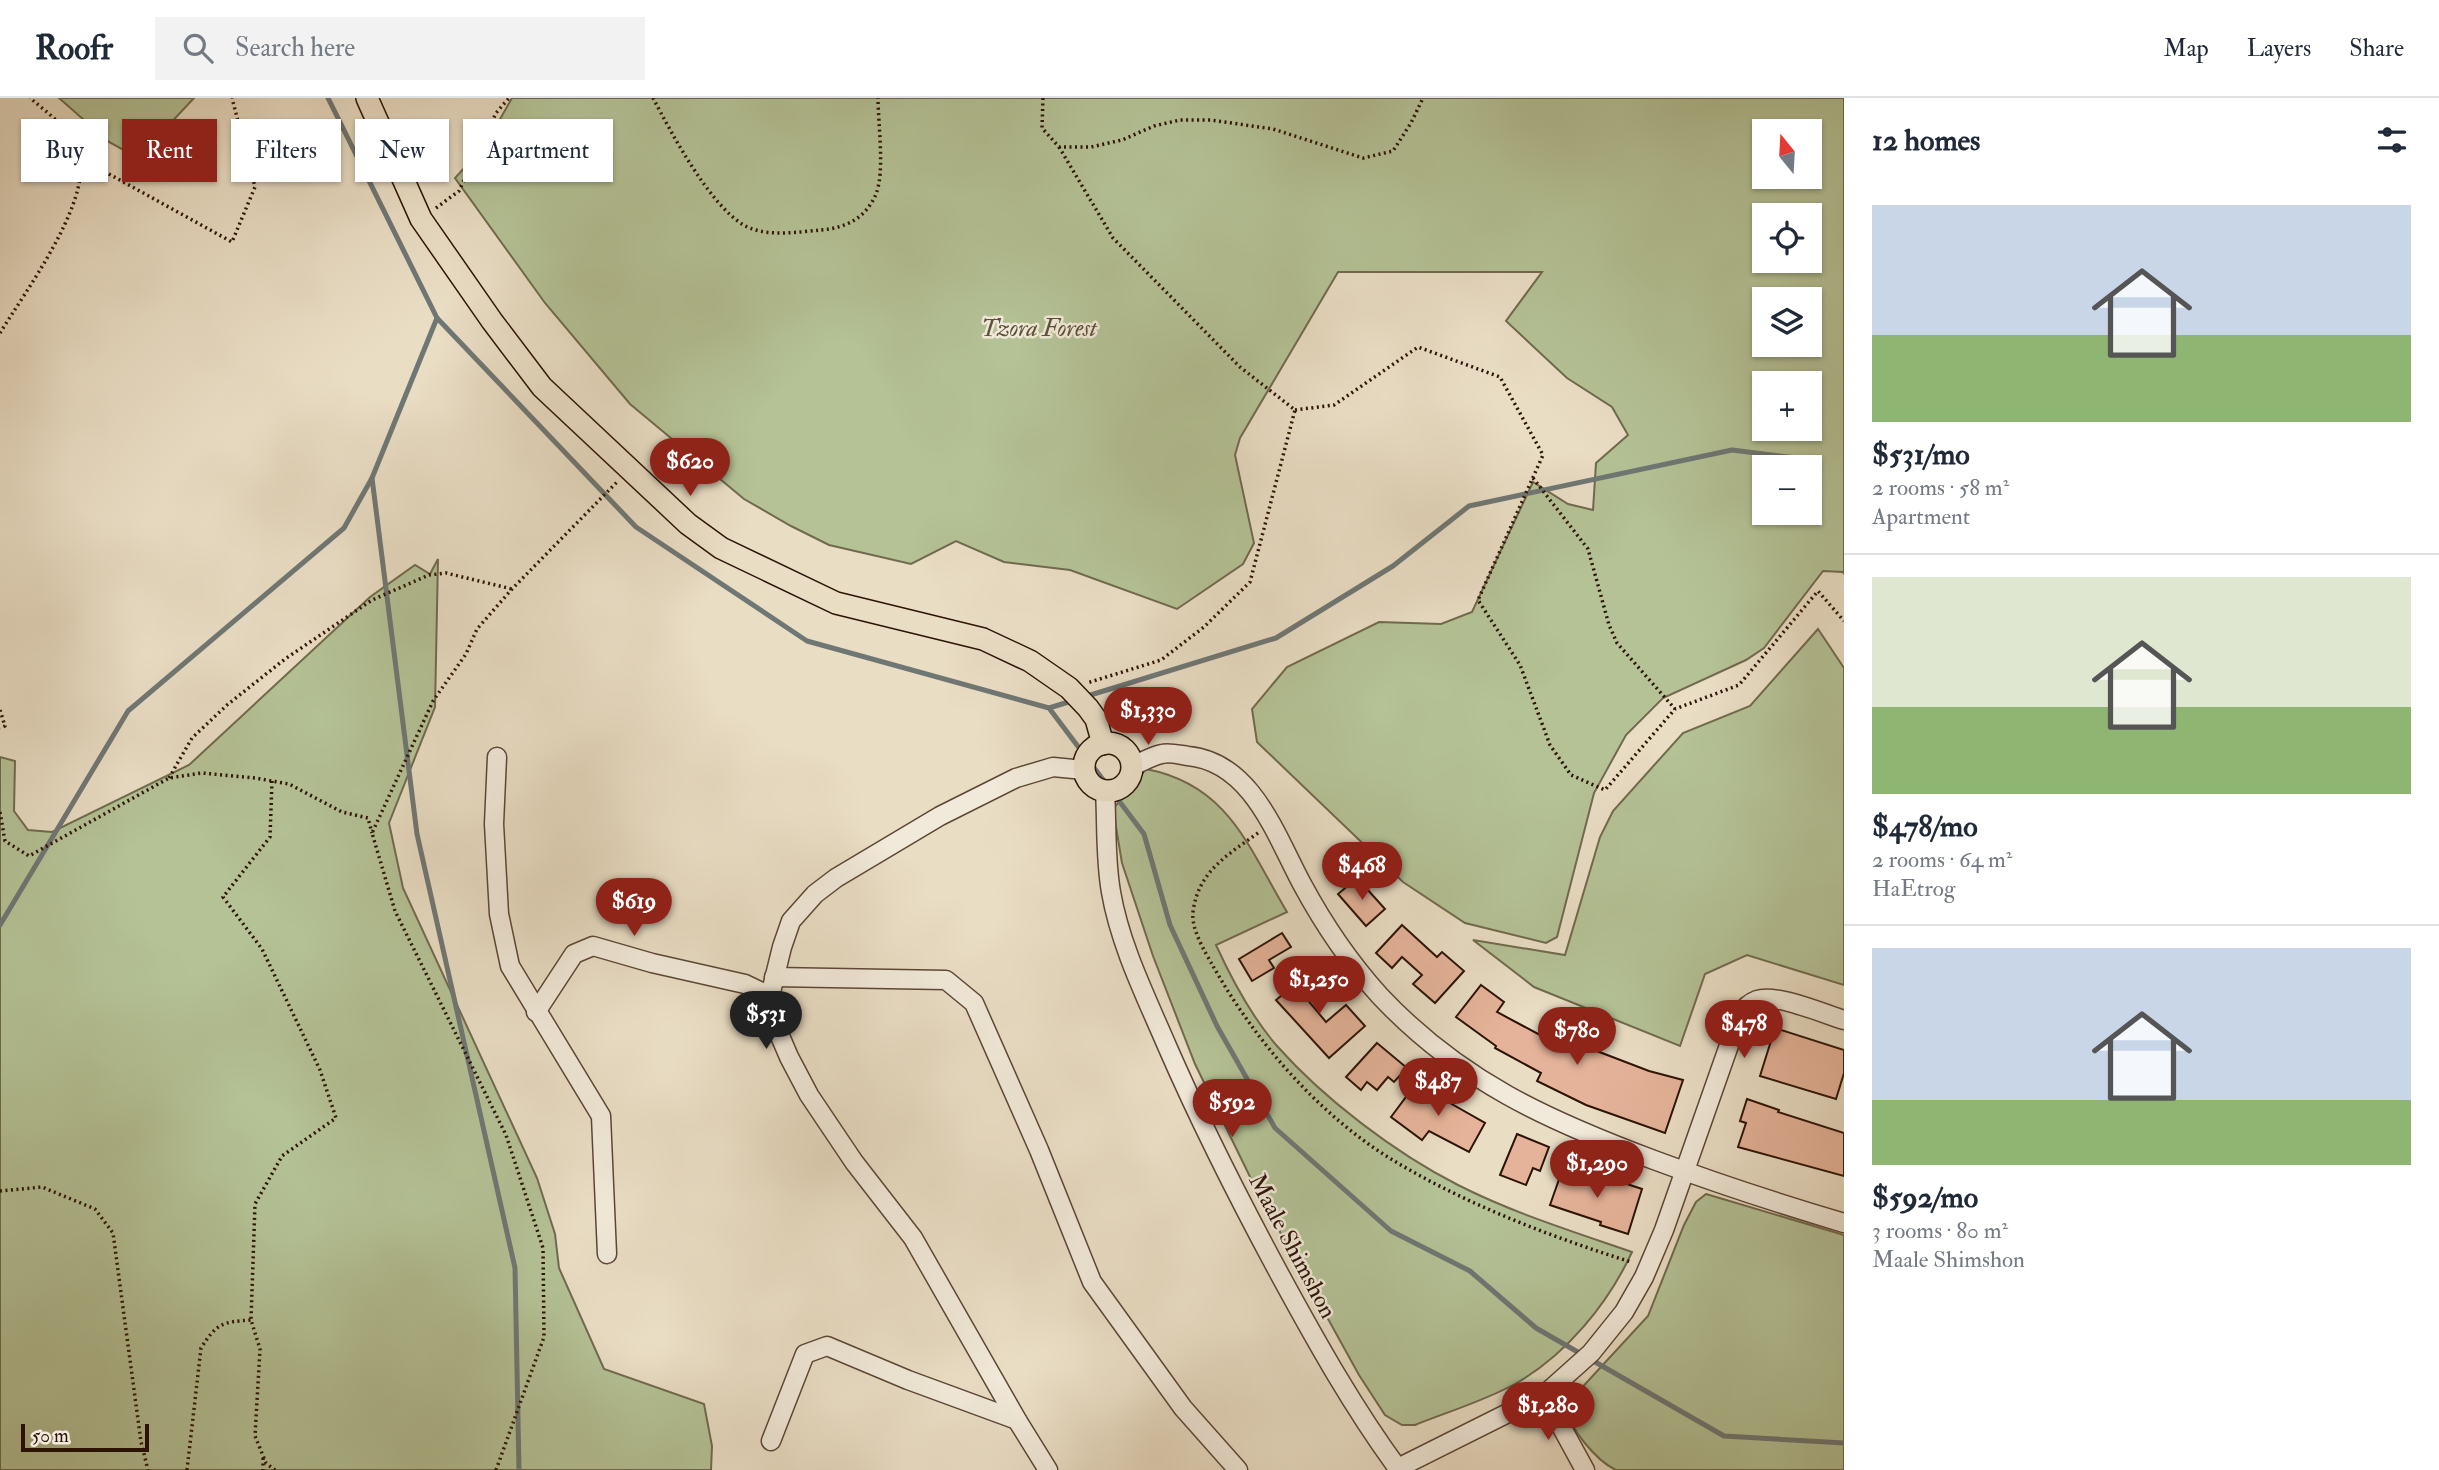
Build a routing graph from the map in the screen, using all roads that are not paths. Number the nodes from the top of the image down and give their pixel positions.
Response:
1 (367, 98) edge
2 (1103, 744) junction
3 (497, 757) dead end
4 (1132, 766) junction
5 (1084, 770) junction
6 (1105, 791) junction
7 (774, 977) junction
8 (770, 996) junction
9 (536, 1012) junction
10 (1844, 1020) edge
11 (1685, 1172) junction
12 (1844, 1223) edge
13 (607, 1254) dead end
14 (1544, 1395) junction
15 (1017, 1420) junction
16 (771, 1440) dead end
17 (1399, 1469) edge
18 (1048, 1470) edge
19 (1238, 1470) edge
20 (1586, 1470) edge

1 - 2 main road
2 - 4 main road
2 - 5 main road
3 - 9 street
4 - 6 main road
4 - 11 street
5 - 6 main road
5 - 7 street
6 - 17 street, Maale Shimshon
7 - 8 street
7 - 19 street
8 - 9 street
8 - 15 street
9 - 13 street
10 - 11 street
11 - 12 street
11 - 14 street
14 - 17 street
14 - 20 street
15 - 16 street
15 - 18 street

